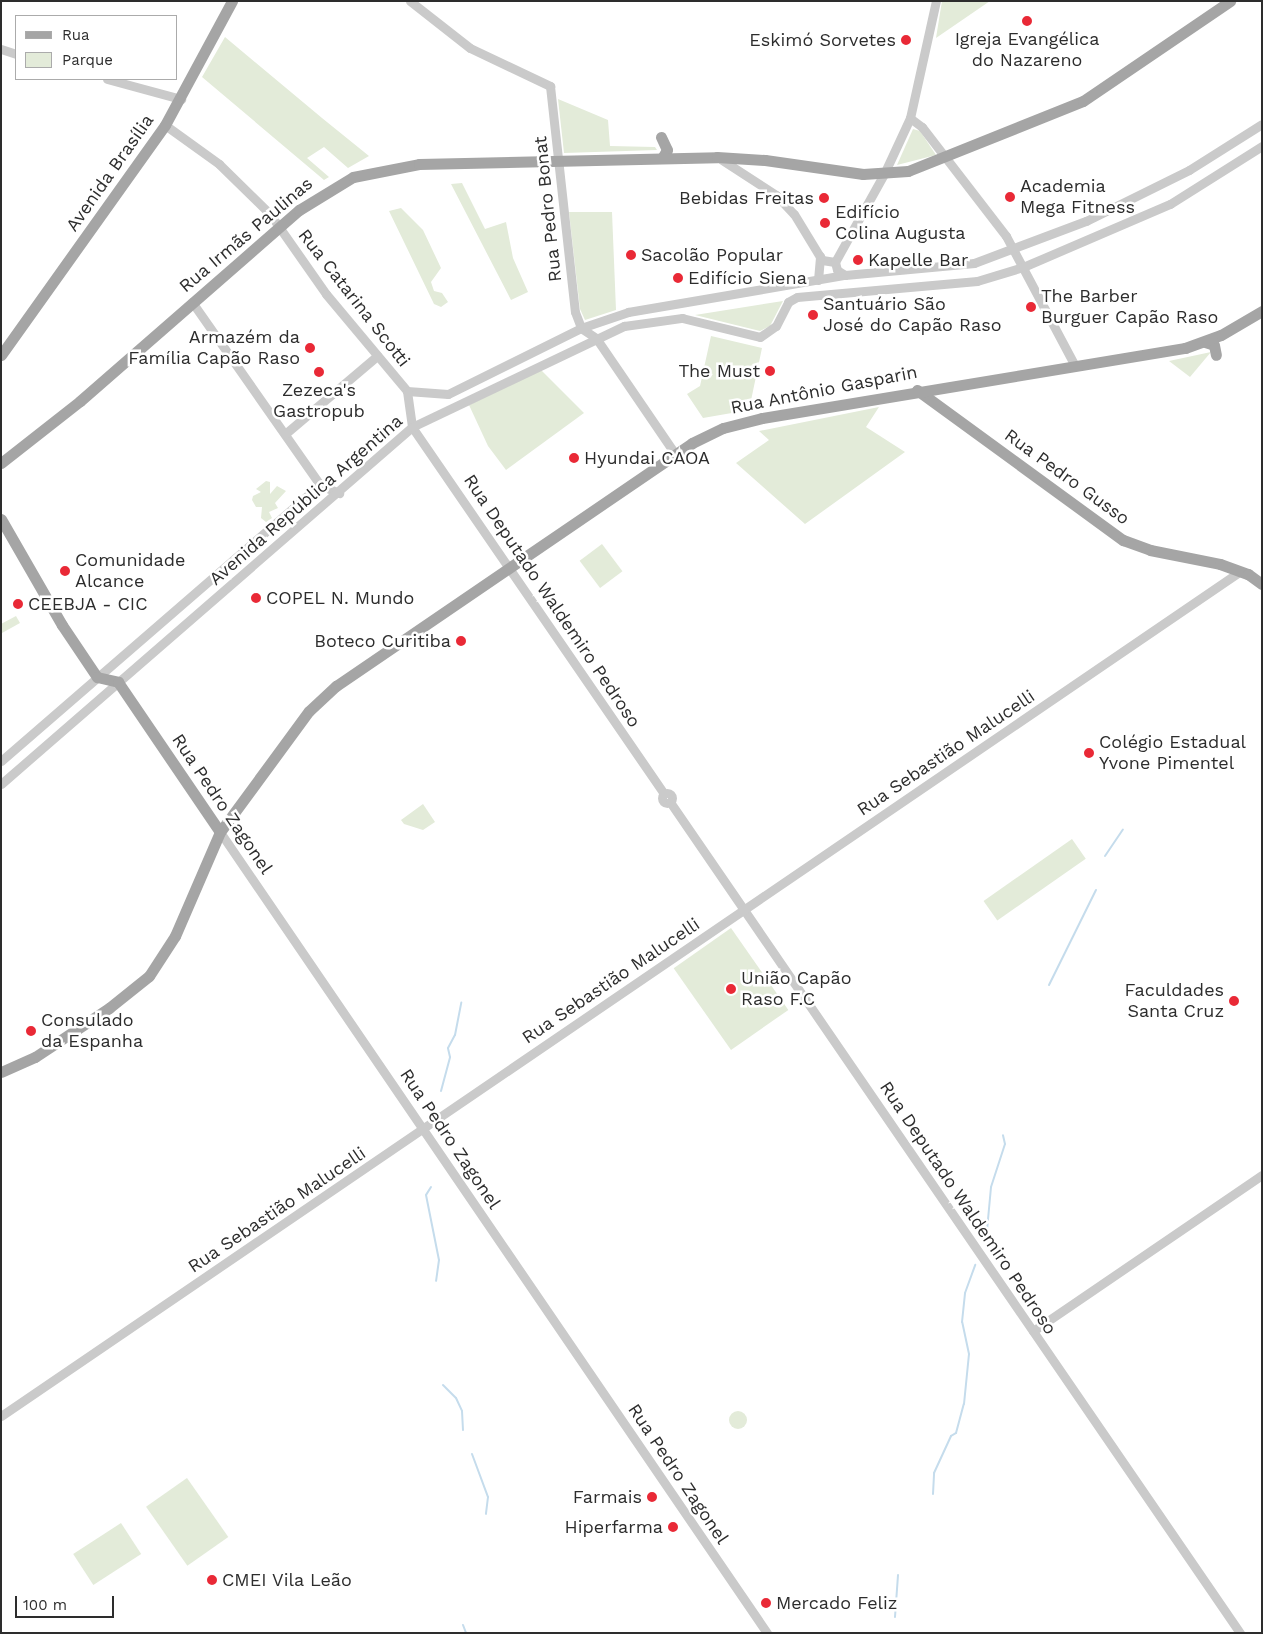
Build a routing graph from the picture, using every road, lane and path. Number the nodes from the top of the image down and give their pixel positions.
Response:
1 (232, 1) edge
2 (410, 1) edge
3 (936, 1) edge
4 (1230, 1) edge
5 (1, 50) edge
6 (15, 54) edge
7 (111, 80) edge
8 (181, 99) junction
9 (910, 118) junction
10 (1262, 124) edge
11 (165, 125) junction
12 (661, 137) dead end
13 (1262, 146) edge
14 (717, 157) junction
15 (662, 158) junction
16 (945, 158) junction
17 (559, 161) junction
18 (884, 174) junction
19 (278, 227) junction
20 (1014, 249) junction
21 (820, 256) junction
22 (835, 262) junction
23 (1023, 267) junction
24 (845, 275) junction
25 (818, 280) junction
26 (192, 302) junction
27 (1262, 311) edge
28 (581, 328) junction
29 (596, 338) junction
30 (1205, 342) junction
31 (1, 355) edge
32 (1216, 355) dead end
33 (377, 356) junction
34 (1075, 366) junction
35 (917, 390) junction
36 (407, 391) junction
37 (412, 427) junction
38 (285, 434) junction
39 (675, 454) junction
40 (1, 463) edge
41 (320, 485) junction
42 (339, 493) junction
43 (1, 519) edge
44 (509, 567) junction
45 (1239, 572) junction
46 (1262, 584) edge
47 (1262, 593) edge
48 (97, 677) junction
49 (118, 682) junction
50 (1, 761) edge
51 (1, 784) edge
52 (220, 832) junction
53 (744, 910) junction
54 (1, 1072) edge
55 (423, 1130) junction
56 (1262, 1174) edge
57 (1032, 1331) junction
58 (1, 1416) edge
59 (767, 1633) edge
60 (1240, 1633) edge

1 - 8 main road, Avenida Brasília
2 - 17 street, Rua Pedro Bonat
3 - 9 street
4 - 16 main road, Rua Irmãs Paulinas
5 - 6 street
7 - 8 street
8 - 11 main road, Avenida Brasília
9 - 16 street
9 - 18 street
10 - 20 street, Avenida República Argentina
11 - 19 street, Rua Catarina Scotti
11 - 31 main road, Avenida Brasília
12 - 15 main road
13 - 23 street
14 - 15 main road, Rua Irmãs Paulinas
14 - 18 main road, Rua Irmãs Paulinas
14 - 21 street
15 - 17 main road, Rua Irmãs Paulinas
16 - 18 main road, Rua Irmãs Paulinas
16 - 20 street
17 - 19 main road, Rua Irmãs Paulinas
17 - 28 street, Rua Pedro Bonat
18 - 22 street
19 - 26 main road, Rua Irmãs Paulinas
19 - 33 street, Rua Catarina Scotti
20 - 23 street
20 - 24 street, Avenida República Argentina
21 - 22 street
21 - 25 street
22 - 24 street
23 - 29 street, Avenida República Argentina
23 - 34 street
24 - 25 street, Avenida República Argentina
25 - 28 street, Avenida República Argentina
26 - 38 street
26 - 40 main road, Rua Irmãs Paulinas
27 - 30 main road, Rua Antônio Gasparin
28 - 29 street
28 - 36 street, Avenida República Argentina
29 - 37 street, Avenida República Argentina
29 - 39 street
30 - 32 main road
30 - 34 main road, Rua Antônio Gasparin
33 - 36 street, Rua Catarina Scotti
33 - 38 street
34 - 35 main road, Rua Antônio Gasparin
35 - 39 main road, Rua Antônio Gasparin
35 - 45 main road, Rua Pedro Gusso
36 - 37 street
37 - 42 street, Avenida República Argentina
37 - 44 street, Rua Deputado Waldemiro Pedroso
38 - 41 street
39 - 44 main road, Rua Antônio Gasparin
41 - 42 street
41 - 48 street, Avenida República Argentina
42 - 49 street, Avenida República Argentina
43 - 48 main road
44 - 52 main road, Rua Antônio Gasparin
44 - 53 street, Rua Deputado Waldemiro Pedroso
45 - 46 main road, Rua Pedro Gusso
45 - 47 main road, Rua Pedro Gusso
45 - 53 street, Rua Sebastião Malucelli
48 - 49 main road
48 - 50 street, Avenida República Argentina
49 - 51 street, Avenida República Argentina
49 - 52 main road, Rua Pedro Zagonel
52 - 54 main road, Rua Antônio Gasparin
52 - 55 street, Rua Pedro Zagonel
53 - 55 street, Rua Sebastião Malucelli
53 - 57 street, Rua Deputado Waldemiro Pedroso
55 - 58 street, Rua Sebastião Malucelli
55 - 59 street, Rua Pedro Zagonel
56 - 57 street
57 - 60 street, Rua Deputado Waldemiro Pedroso

